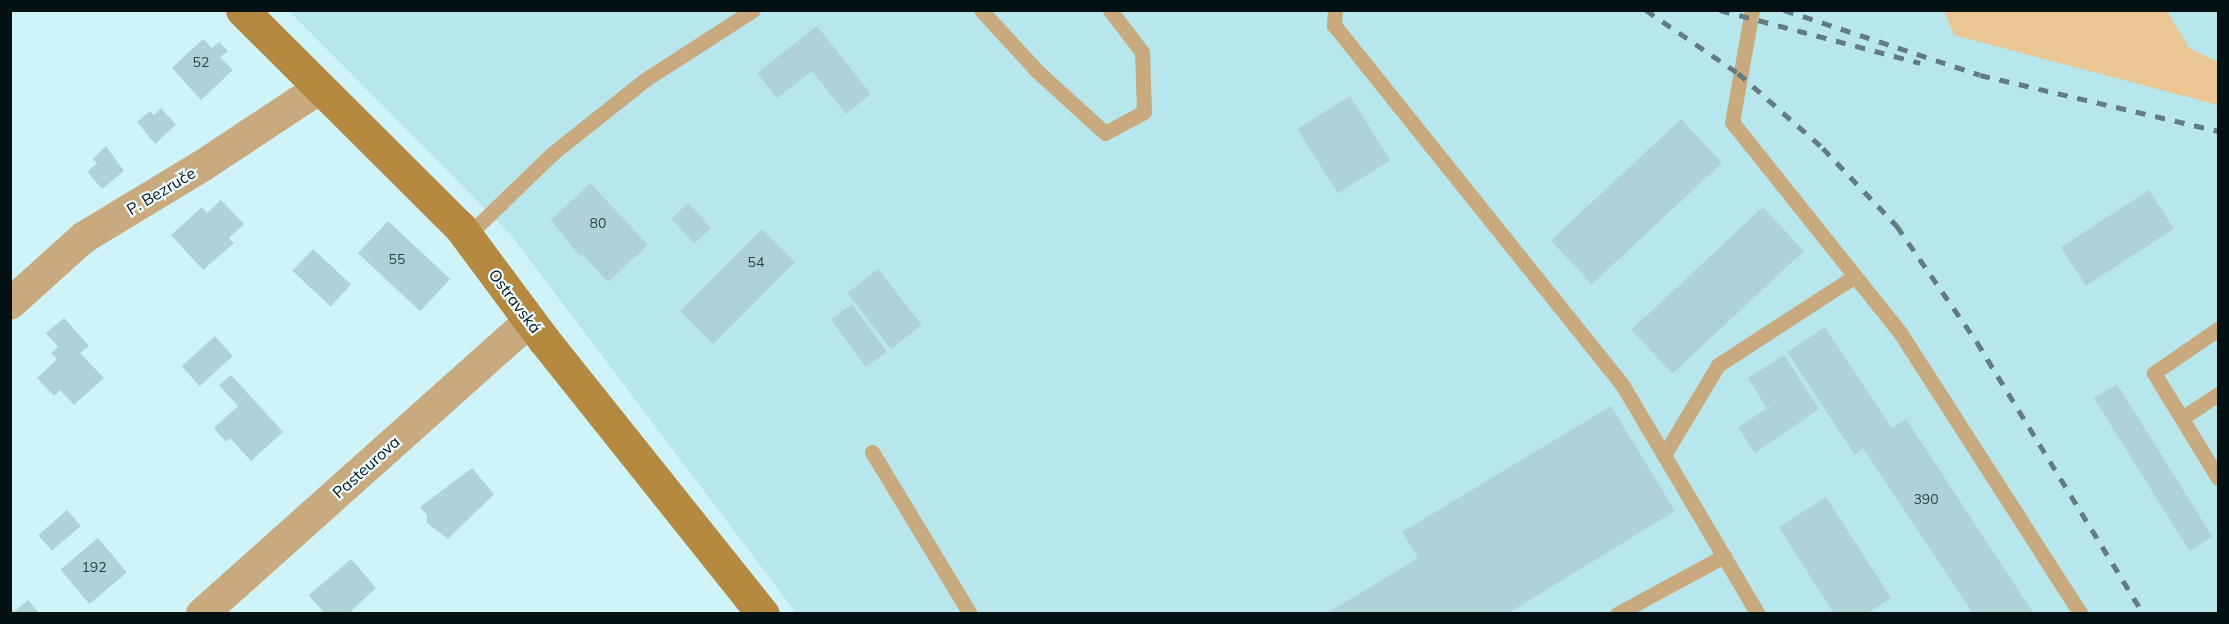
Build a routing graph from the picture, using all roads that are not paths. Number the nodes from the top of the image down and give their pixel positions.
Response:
1 (242, 10) edge
2 (753, 10) edge
3 (981, 10) edge
4 (1110, 10) edge
5 (1335, 10) edge
6 (1752, 10) edge
7 (320, 88) junction
8 (466, 237) junction
9 (1855, 276) junction
10 (10, 304) edge
11 (530, 321) junction
12 (2218, 329) edge
13 (2218, 394) edge
14 (2182, 418) junction
15 (872, 452) dead end
16 (1664, 454) junction
17 (2218, 478) edge
18 (1724, 556) junction
19 (202, 614) edge
20 (763, 614) edge
21 (970, 614) edge
22 (1617, 614) edge
23 (1758, 614) edge
24 (2081, 614) edge

1 - 7 street, Ostravská
2 - 8 lane
3 - 4 lane
5 - 16 lane
6 - 9 lane
7 - 8 street, Ostravská
7 - 10 street, P. Bezruče
8 - 11 street, Ostravská
9 - 16 lane
9 - 24 lane
11 - 19 street, Pasteurova
11 - 20 street, Ostravská
12 - 14 lane
13 - 14 lane
14 - 17 lane
15 - 21 lane
16 - 18 lane
18 - 22 lane
18 - 23 lane

